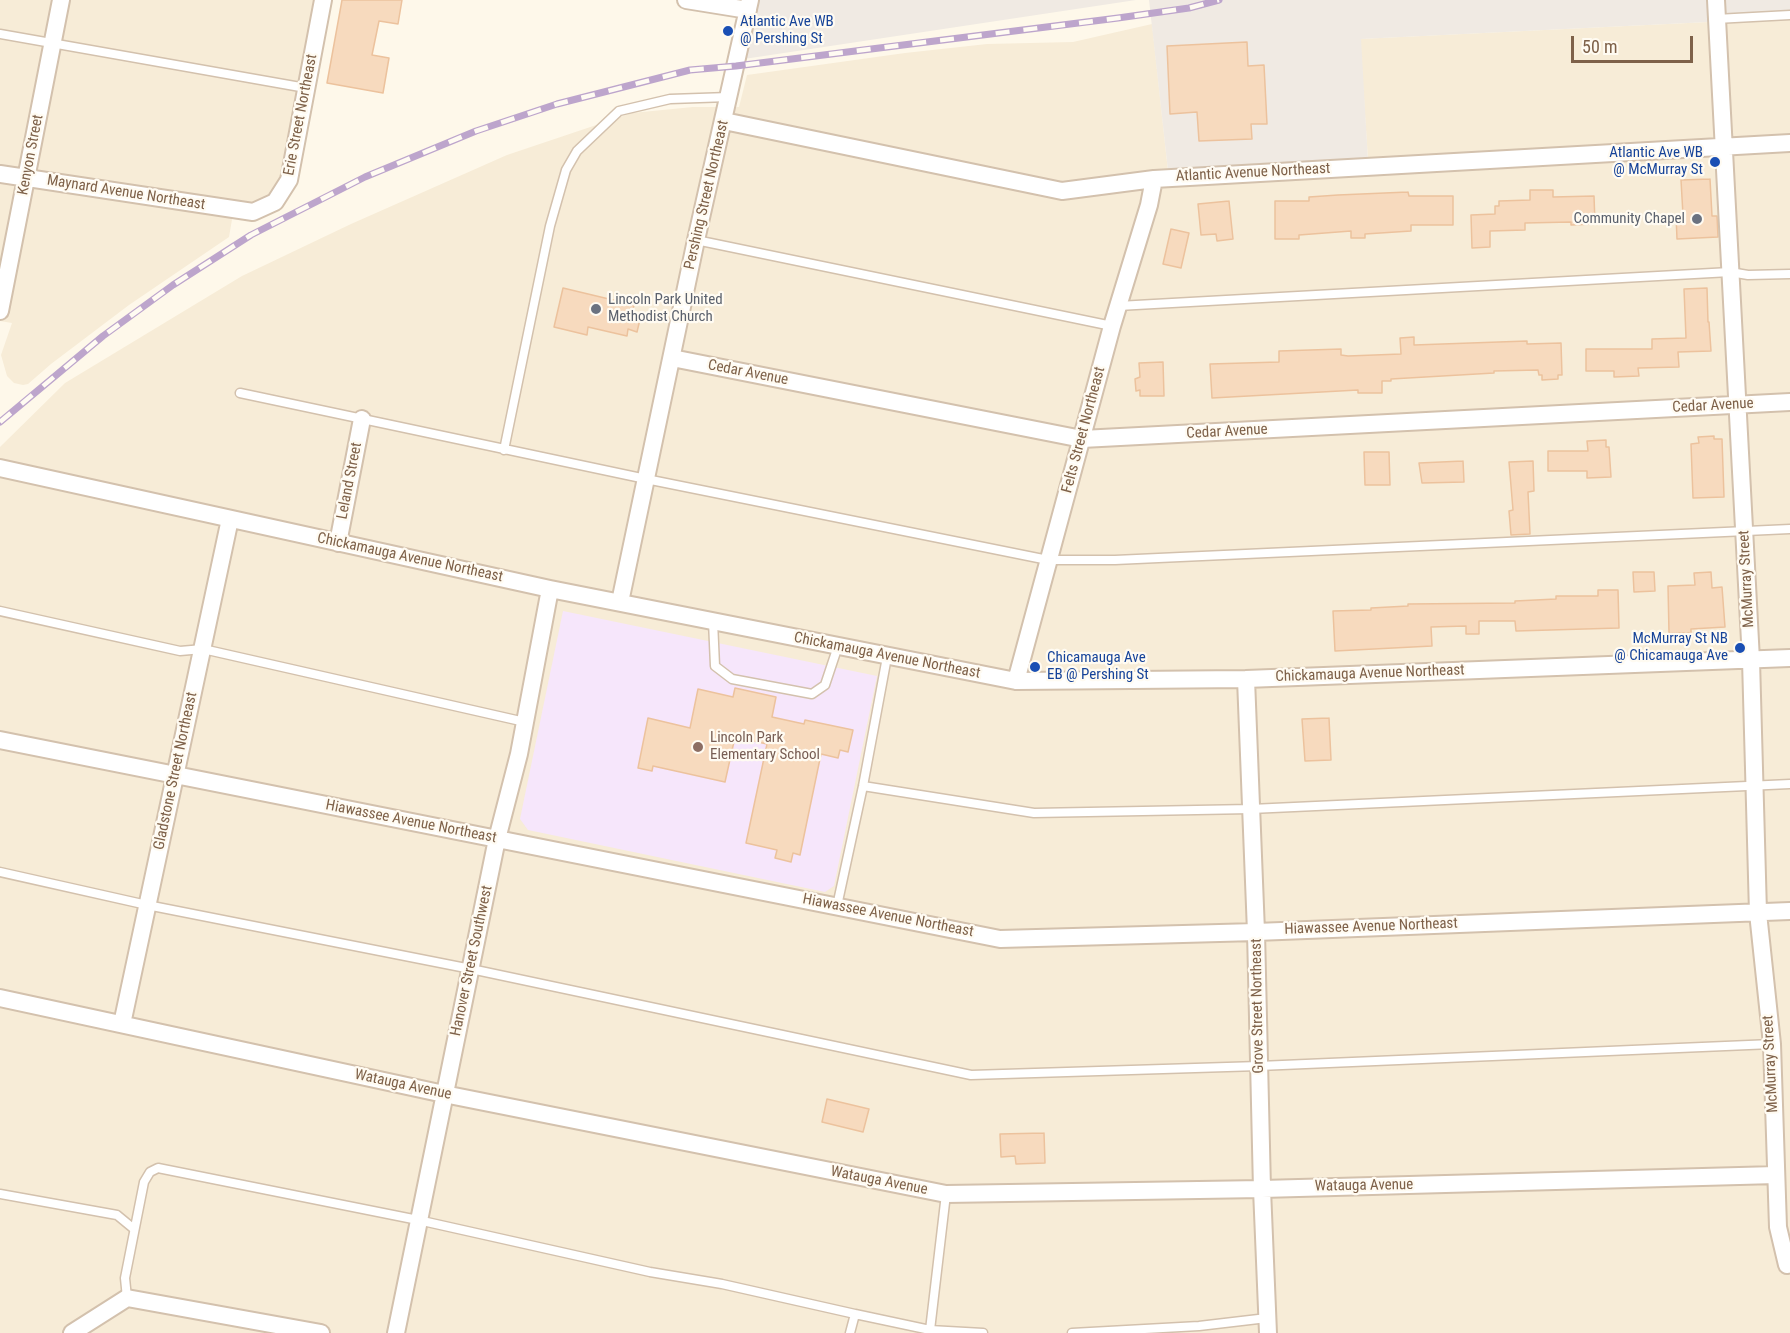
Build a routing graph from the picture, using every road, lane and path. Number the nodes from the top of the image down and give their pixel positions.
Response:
1 (61, 0) edge
2 (323, 0) edge
3 (686, 0) edge
4 (1716, 0) edge
5 (749, 5) edge
6 (1790, 15) edge
7 (1716, 19) junction
8 (0, 34) edge
9 (53, 44) junction
10 (306, 88) junction
11 (729, 97) junction
12 (724, 121) junction
13 (1790, 143) edge
14 (1724, 146) junction
15 (0, 174) edge
16 (27, 178) junction
17 (1154, 179) junction
18 (253, 212) joint
19 (696, 240) junction
20 (1730, 272) junction
21 (1790, 274) edge
22 (1118, 306) junction
23 (0, 311) edge
24 (1113, 326) junction
25 (672, 358) junction
26 (240, 393) dead end
27 (1790, 402) edge
28 (1736, 405) junction
29 (362, 419) junction
30 (1082, 439) junction
31 (504, 450) junction
32 (0, 468) edge
33 (646, 479) junction
34 (230, 519) junction
35 (1790, 529) edge
36 (1744, 531) junction
37 (338, 543) junction
38 (1048, 560) junction
39 (550, 589) junction
40 (620, 602) junction
41 (0, 611) edge
42 (713, 621) junction
43 (837, 646) junction
44 (202, 649) junction
45 (887, 657) junction
46 (1790, 658) edge
47 (1751, 660) junction
48 (1246, 679) junction
49 (1016, 681) junction
50 (525, 722) junction
51 (0, 740) edge
52 (176, 775) junction
53 (1790, 784) edge
54 (863, 786) junction
55 (1755, 786) junction
56 (1251, 809) junction
57 (498, 839) junction
58 (0, 872) edge
59 (147, 905) junction
60 (837, 906) junction
61 (1790, 911) edge
62 (1758, 913) junction
63 (1256, 932) junction
64 (471, 969) junction
65 (0, 998) edge
66 (122, 1024) junction
67 (1772, 1044) junction
68 (1259, 1066) junction
69 (444, 1094) junction
70 (1776, 1175) junction
71 (1262, 1189) junction
72 (0, 1194) edge
73 (946, 1194) junction
74 (418, 1220) junction
75 (134, 1229) junction
76 (1787, 1265) dead end
77 (127, 1298) junction
78 (855, 1314) junction
79 (1268, 1326) edge
80 (930, 1330) junction
81 (72, 1333) edge
82 (321, 1333) edge
83 (396, 1333) edge
84 (850, 1333) edge
85 (983, 1333) edge
86 (1072, 1333) edge

1 - 9 street, Kenyon Street
2 - 10 street, Erie Street Northeast
3 - 5 street
4 - 7 street, McMurray Street
5 - 11 street, Pershing Street Northeast
6 - 7 lane
7 - 14 street, McMurray Street
8 - 9 lane
9 - 10 lane
9 - 16 street, Kenyon Street
10 - 18 street, Erie Street Northeast
11 - 12 street, Pershing Street Northeast
11 - 31 lane
12 - 17 street, Atlantic Avenue Northeast
12 - 19 street, Pershing Street Northeast
13 - 14 street, Atlantic Avenue Northeast
14 - 17 street, Atlantic Avenue Northeast
14 - 20 street, McMurray Street
15 - 16 street, Maynard Avenue Northeast
16 - 18 street, Maynard Avenue Northeast
16 - 23 street, Kenyon Street
17 - 22 street, Felts Street Northeast
19 - 24 lane
19 - 25 street, Pershing Street Northeast
20 - 21 lane
20 - 22 lane
20 - 28 street, McMurray Street
22 - 24 street, Felts Street Northeast
24 - 30 street, Felts Street Northeast
25 - 30 street, Cedar Avenue
25 - 33 street, Pershing Street Northeast
26 - 29 lane
27 - 28 street, Cedar Avenue
28 - 30 street, Cedar Avenue
28 - 36 street, McMurray Street
29 - 31 lane
29 - 37 street, Leland Street
30 - 38 street, Felts Street Northeast
31 - 33 lane
32 - 34 street, Chickamauga Avenue Northeast
33 - 38 lane
33 - 40 street, Pershing Street Northeast
34 - 37 street, Chickamauga Avenue Northeast
34 - 44 street, Gladstone Street Northeast
35 - 36 lane
36 - 38 lane
36 - 47 street, McMurray Street
37 - 39 street, Chickamauga Avenue Northeast
38 - 49 street, Felts Street Northeast
39 - 40 street, Chickamauga Avenue Northeast
39 - 50 street, Hanover Street Southwest
40 - 42 street, Chickamauga Avenue Northeast
41 - 44 lane
42 - 43 street, Chickamauga Avenue Northeast
42 - 43 lane
43 - 45 street, Chickamauga Avenue Northeast
44 - 50 lane
44 - 52 street, Gladstone Street Northeast
45 - 49 street, Chickamauga Avenue Northeast
45 - 54 lane
46 - 47 street, Chickamauga Avenue Northeast
47 - 48 street, Chickamauga Avenue Northeast
47 - 55 street, McMurray Street
48 - 49 street, Chickamauga Avenue Northeast
48 - 56 street, Grove Street Northeast
50 - 57 street, Hanover Street Southwest
51 - 52 street, Hiawassee Avenue Northeast
52 - 57 street, Hiawassee Avenue Northeast
52 - 59 street, Gladstone Street Northeast
53 - 55 lane
54 - 56 lane
54 - 60 lane
55 - 56 lane
55 - 62 street, McMurray Street
56 - 63 street, Grove Street Northeast
57 - 60 street, Hiawassee Avenue Northeast
57 - 64 street, Hanover Street Southwest
58 - 59 lane
59 - 64 lane
59 - 66 street, Gladstone Street Northeast
60 - 63 street, Hiawassee Avenue Northeast
61 - 62 street, Hiawassee Avenue Northeast
62 - 63 street, Hiawassee Avenue Northeast
62 - 67 street, McMurray Street
63 - 68 street, Grove Street Northeast
64 - 68 lane
64 - 69 street, Hanover Street Southwest
65 - 66 street, Watauga Avenue
66 - 69 street, Watauga Avenue
67 - 68 lane
67 - 70 street, McMurray Street
68 - 71 street, Grove Street Northeast
69 - 73 street, Watauga Avenue
69 - 74 street, Hanover Street Southwest
70 - 71 street, Watauga Avenue
70 - 76 street, McMurray Street
71 - 73 street, Watauga Avenue
71 - 79 street, Grove Street Northeast
72 - 75 lane
73 - 80 lane
74 - 75 lane
74 - 78 lane
74 - 83 street, Hanover Street Southwest
75 - 77 lane
77 - 81 street
77 - 82 street
78 - 80 lane
78 - 84 lane
79 - 86 lane
80 - 85 lane

